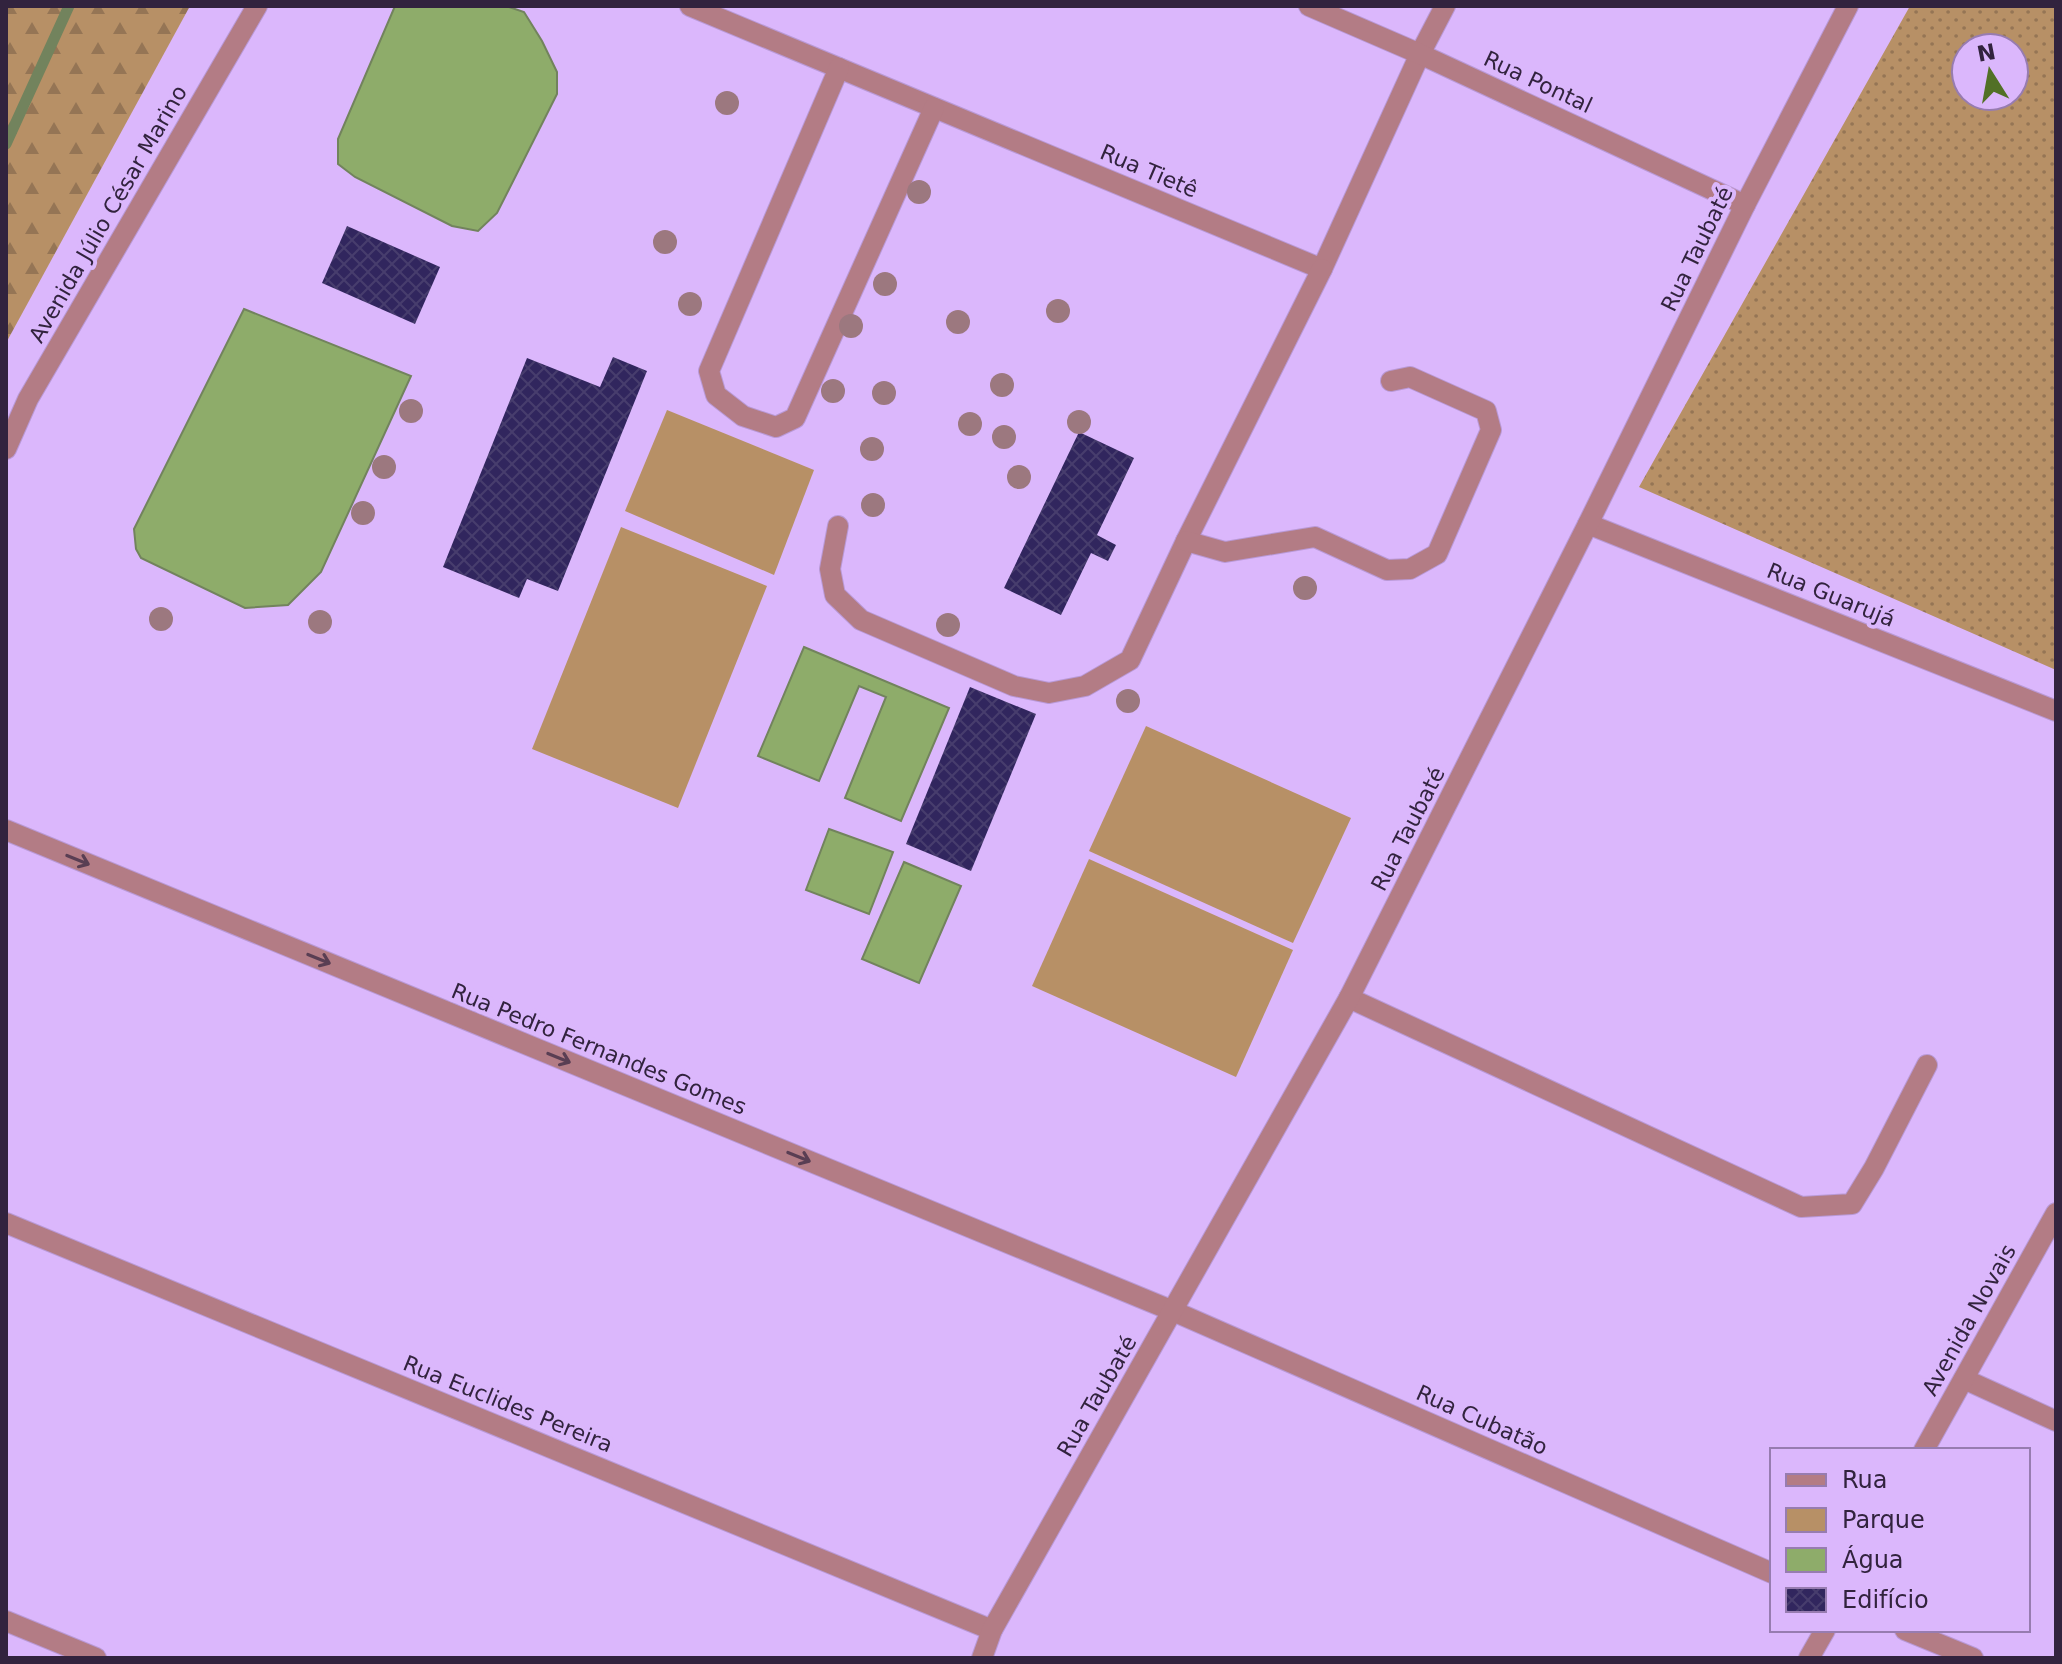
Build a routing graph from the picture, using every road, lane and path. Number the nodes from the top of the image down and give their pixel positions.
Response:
1 (257, 6) edge
2 (690, 6) edge
3 (1309, 6) edge
4 (1445, 6) edge
5 (1848, 6) edge
6 (1420, 54) junction
7 (839, 68) junction
8 (934, 108) junction
9 (1745, 205) junction
10 (1322, 269) junction
11 (1391, 381) dead end
12 (6, 449) edge
13 (1588, 524) junction
14 (838, 526) dead end
15 (1186, 541) junction
16 (2056, 711) edge
17 (6, 830) edge
18 (1349, 998) junction
19 (1927, 1065) dead end
20 (2056, 1213) edge
21 (6, 1223) edge
22 (1173, 1311) junction
23 (1964, 1379) junction
24 (2056, 1421) edge
25 (1925, 1448) edge
26 (1770, 1572) edge
27 (6, 1621) edge
28 (992, 1630) junction
29 (1824, 1632) edge
30 (1910, 1632) edge
31 (96, 1658) edge
32 (982, 1658) edge
33 (1809, 1658) edge
34 (1973, 1658) edge

1 - 12 street, Avenida Júlio César Marino
2 - 7 street, Rua Tietê
3 - 6 street, Rua Pontal
4 - 6 street
5 - 9 street, Rua Taubaté
6 - 9 street, Rua Pontal
6 - 10 street
7 - 8 street, Rua Tietê
7 - 8 street
8 - 10 street, Rua Tietê
9 - 13 street, Rua Taubaté
10 - 15 street
11 - 15 street
13 - 16 street, Rua Guarujá
13 - 18 street, Rua Taubaté
14 - 15 street
17 -> 22 street, Rua Pedro Fernandes Gomes
18 - 19 street
18 - 22 street, Rua Taubaté
20 - 23 street, Avenida Novais
21 - 28 street, Rua Euclides Pereira
22 - 26 street, Rua Cubatão
22 - 28 street, Rua Taubaté
23 - 24 street
23 - 25 street, Avenida Novais
27 - 31 street
28 - 32 street, Rua Taubaté
29 - 33 street
30 - 34 street

